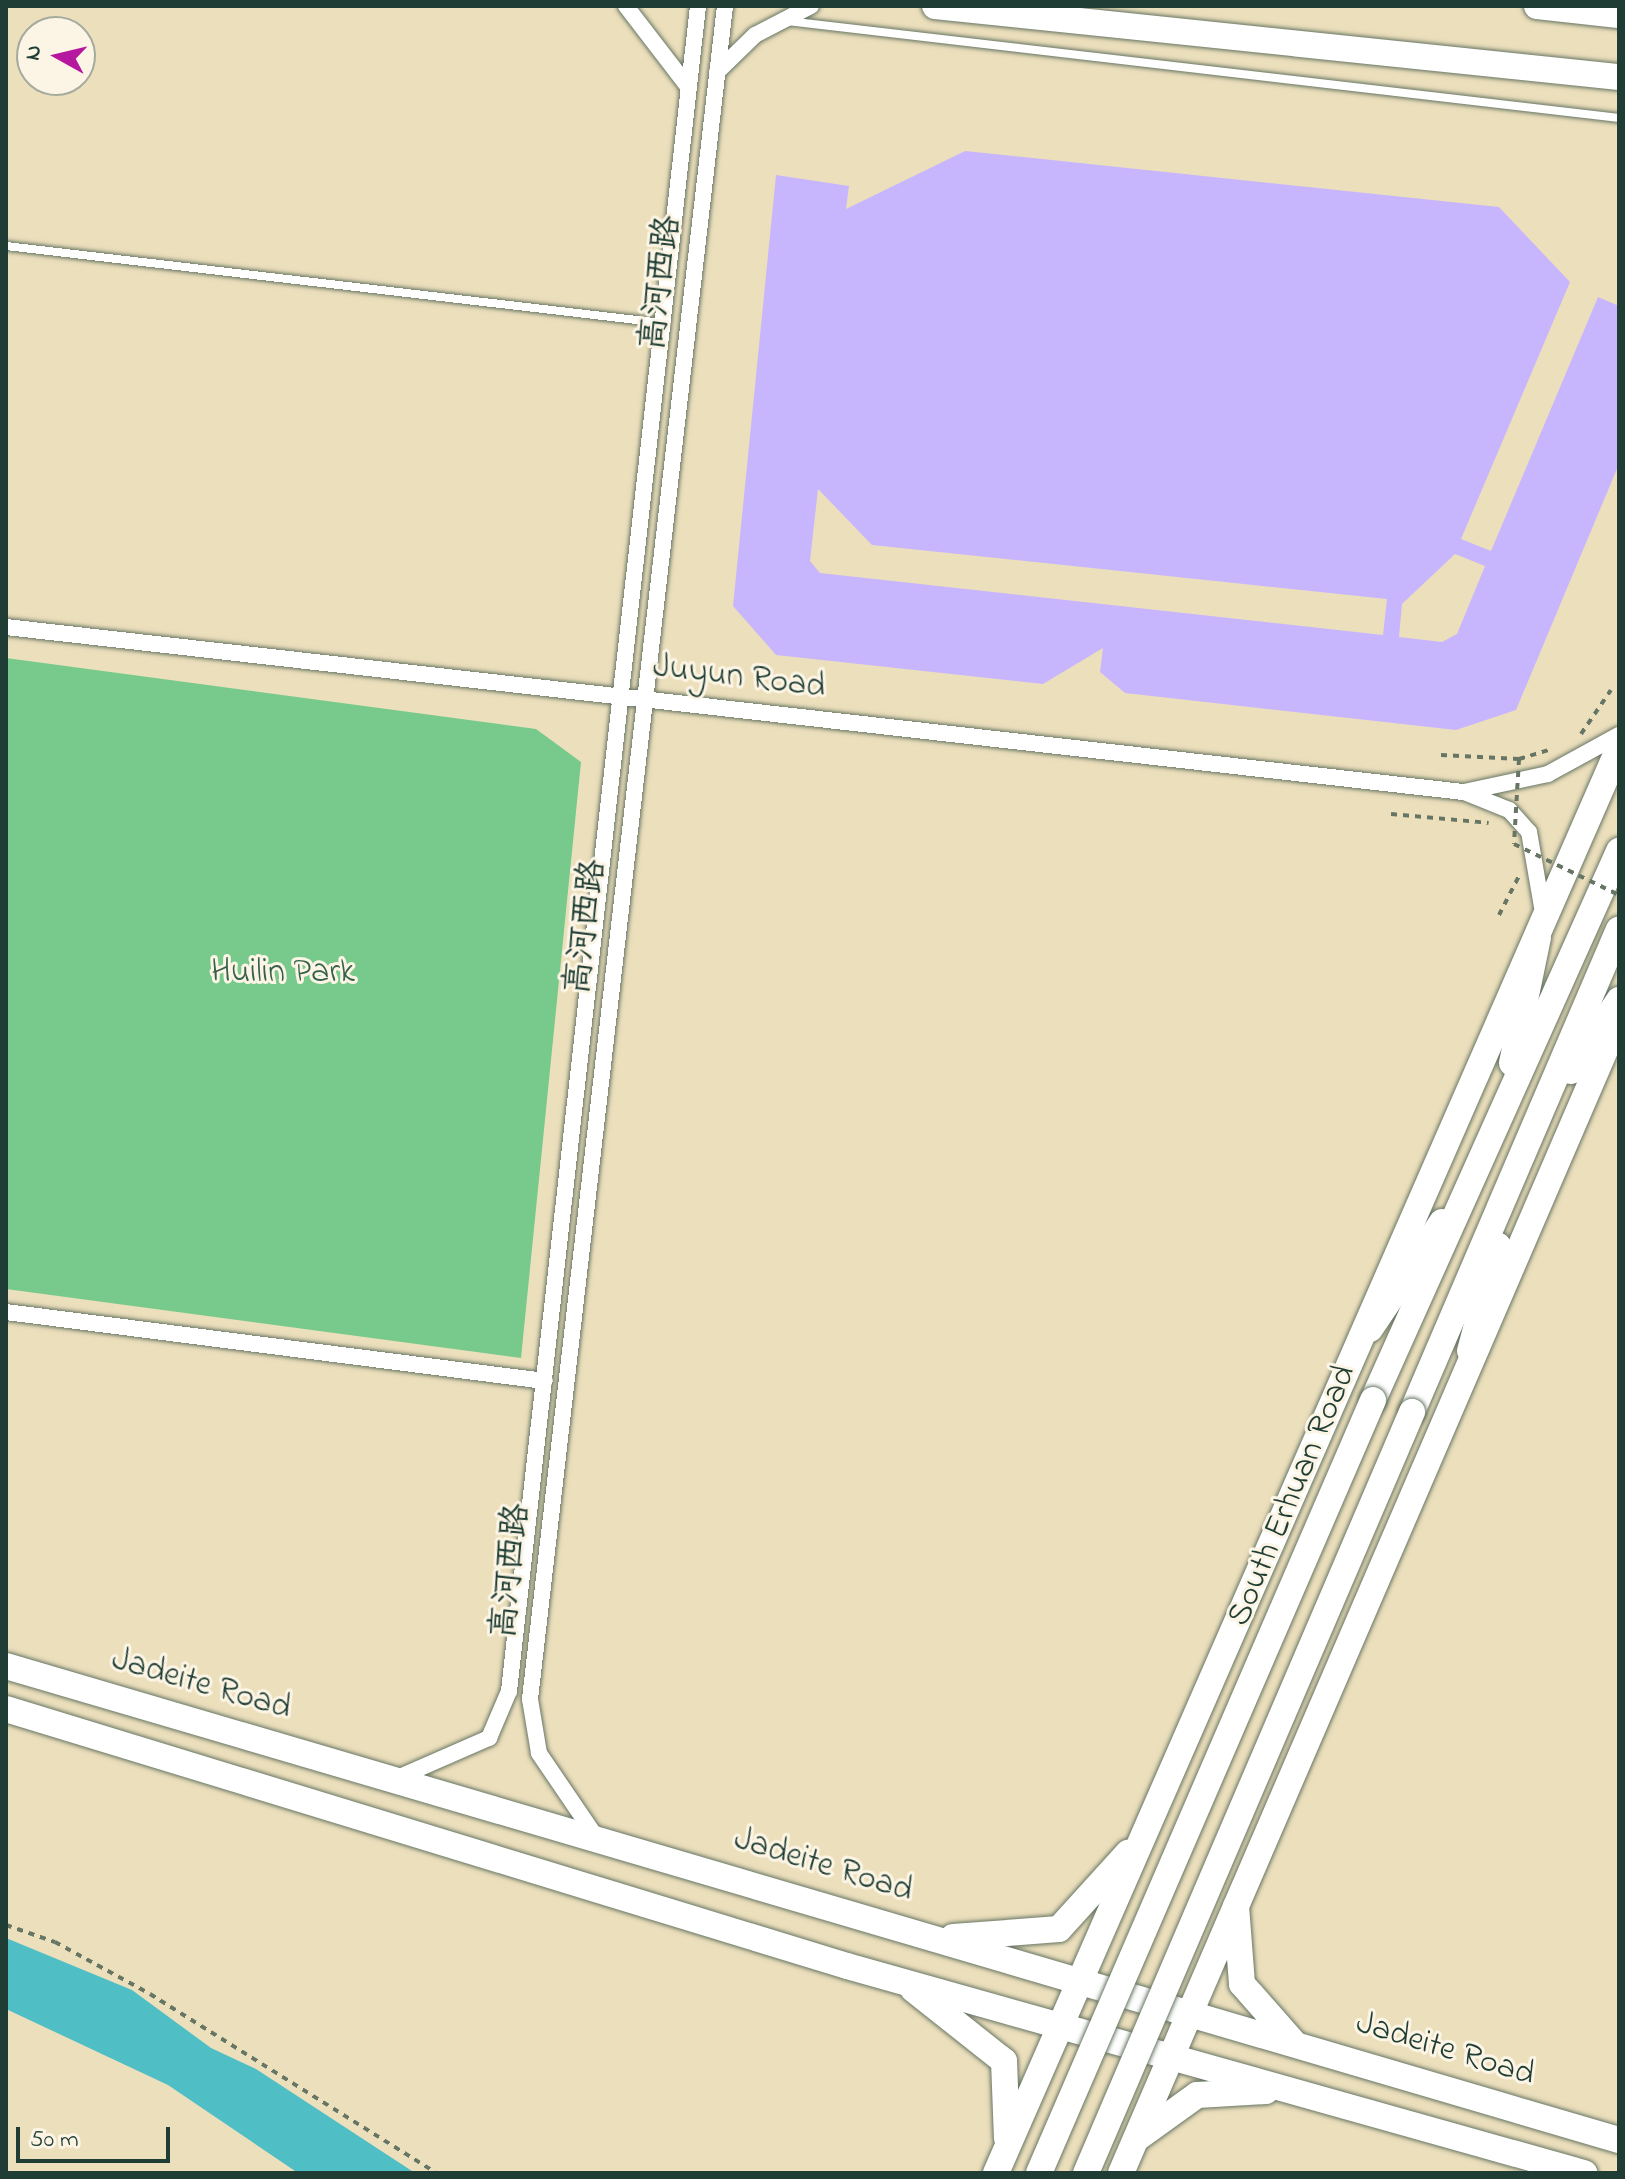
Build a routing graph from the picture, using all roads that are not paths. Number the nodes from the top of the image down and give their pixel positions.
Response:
1 (626, 6) edge
2 (698, 6) edge
3 (725, 6) edge
4 (811, 6) edge
5 (935, 6) edge
6 (1537, 6) edge
7 (1619, 15) edge
8 (778, 20) junction
9 (717, 72) junction
10 (1619, 77) edge
11 (689, 88) junction
12 (1619, 118) edge
13 (6, 246) edge
14 (662, 323) junction
15 (6, 627) edge
16 (620, 694) junction
17 (645, 697) junction
18 (1619, 735) edge
19 (1619, 748) edge
20 (1464, 792) junction
21 (1619, 851) edge
22 (1619, 929) edge
23 (1538, 938) junction
24 (1619, 1000) edge
25 (1619, 1018) edge
26 (1500, 1118) junction
27 (1536, 1124) junction
28 (1523, 1153) junction
29 (1486, 1156) junction
30 (6, 1312) edge
31 (1370, 1329) junction
32 (1470, 1351) junction
33 (545, 1381) junction
34 (6, 1666) edge
35 (6, 1709) edge
36 (395, 1779) junction
37 (1144, 1834) junction
38 (596, 1837) junction
39 (1236, 1902) junction
40 (938, 1938) junction
41 (1080, 1980) junction
42 (904, 1982) junction
43 (1190, 2012) junction
44 (1060, 2026) junction
45 (1294, 2043) junction
46 (1171, 2057) junction
47 (1287, 2089) junction
48 (1136, 2139) junction
49 (1619, 2140) edge
50 (1007, 2147) junction
51 (996, 2173) edge
52 (1039, 2173) edge
53 (1086, 2173) edge
54 (1121, 2173) edge
55 (1584, 2173) edge

1 - 11 street
2 - 11 street, 高河西路
3 - 9 street, 高河西路
4 - 8 street
5 - 10 main road
6 - 7 main road
8 - 9 street
8 - 12 lane
9 - 17 street, 高河西路
11 - 14 street, 高河西路
13 - 14 lane
14 - 16 street, 高河西路
15 - 16 street, Juyun Road
16 - 17 street, Juyun Road
16 - 33 street, 高河西路
17 - 20 street, Juyun Road
17 - 38 street, 高河西路
18 - 20 street
19 - 23 main road
20 - 23 street
21 - 26 main road, South Erhuan Road
22 - 27 main road
23 - 26 main road
23 - 31 main road
24 - 27 main road
25 - 32 main road
26 - 29 main road, South Erhuan Road
27 - 28 main road
28 - 32 main road
28 - 53 main road, bridge
29 - 31 main road
29 - 52 main road, South Erhuan Road, bridge
30 - 33 street
31 - 37 main road
32 - 39 main road
33 - 36 street, 高河西路
34 - 36 main road, Jadeite Road
35 - 42 main road
36 - 38 main road, Jadeite Road
37 - 40 main road
37 - 41 main road
38 - 40 main road, Jadeite Road
39 - 43 main road
39 - 45 main road
40 - 41 main road, Jadeite Road
41 - 43 main road, Jadeite Road
41 - 44 main road
42 - 44 main road
42 - 50 main road
43 - 45 main road, Jadeite Road
43 - 46 main road
44 - 46 main road
44 - 50 main road
45 - 49 main road, Jadeite Road
46 - 47 main road
46 - 48 main road
47 - 48 main road
47 - 55 main road
48 - 54 main road
50 - 51 main road

